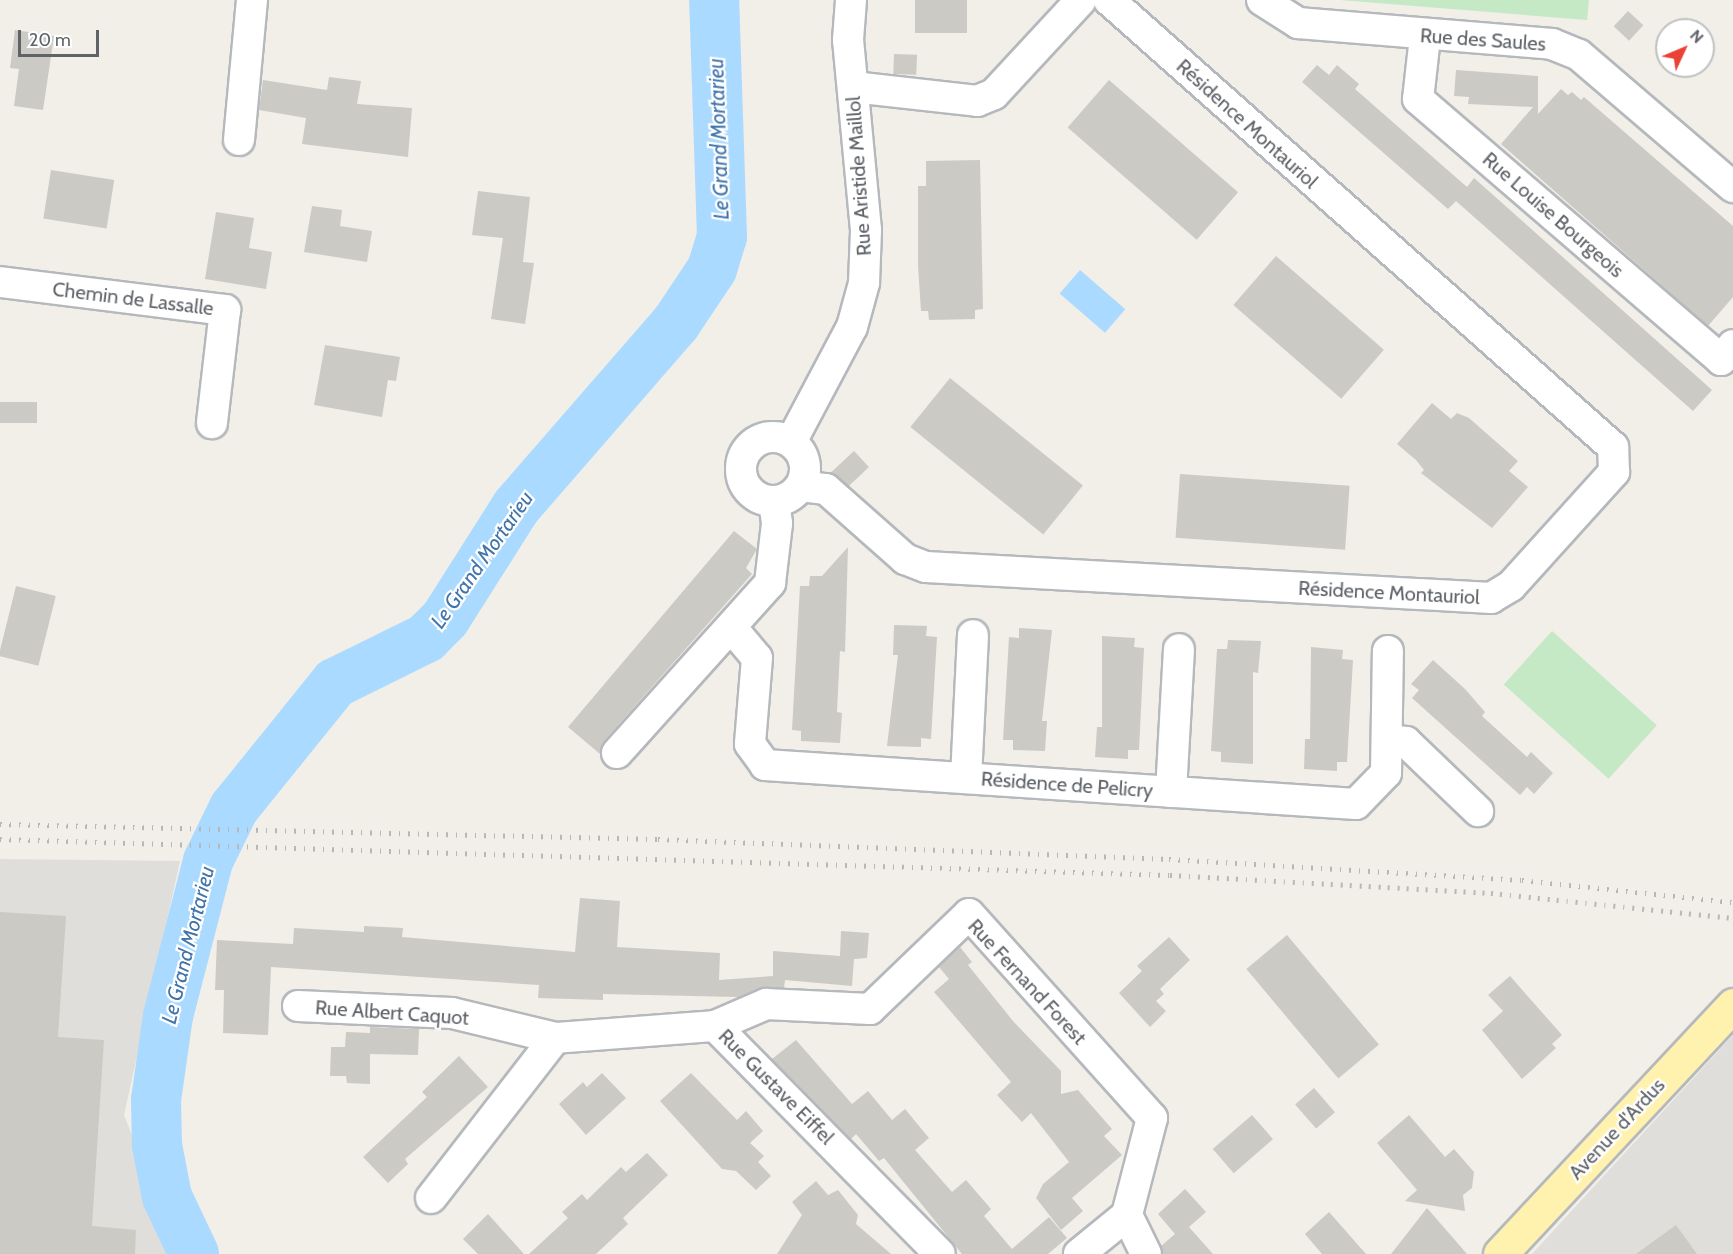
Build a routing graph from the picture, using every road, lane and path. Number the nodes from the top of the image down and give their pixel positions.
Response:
1 (252, 0) edge
2 (850, 0) edge
3 (1081, 0) edge
4 (1108, 0) edge
5 (1262, 0) edge
6 (1425, 37) junction
7 (853, 87) junction
8 (239, 140) dead end
9 (1733, 187) edge
10 (0, 282) edge
11 (1733, 345) edge
12 (212, 423) dead end
13 (791, 442) junction
14 (801, 486) junction
15 (774, 502) junction
16 (731, 627) junction
17 (973, 635) dead end
18 (1179, 649) dead end
19 (1388, 651) dead end
20 (1387, 740) junction
21 (616, 753) dead end
22 (966, 778) junction
23 (1171, 792) junction
24 (1478, 811) dead end
25 (1733, 1005) edge
26 (298, 1006) dead end
27 (715, 1026) junction
28 (555, 1038) junction
29 (431, 1198) dead end
30 (1127, 1215) junction
31 (939, 1254) edge
32 (1079, 1254) edge
33 (1146, 1254) edge
34 (1500, 1254) edge

1 - 8 street
2 - 7 street, Rue Aristide Maillol
3 - 7 street
4 - 14 street, Résidence Montauriol
5 - 6 street, Rue des Saules
6 - 9 street, Rue des Saules
6 - 11 street, Rue Louise Bourgeois
7 - 13 street, Rue Aristide Maillol
10 - 12 street, Chemin de Lassalle
13 - 14 street
13 - 15 street
14 - 15 street
15 - 16 street
16 - 21 street
16 - 22 street, Résidence de Pelicry
17 - 22 street
18 - 23 street
19 - 20 street, Résidence de Pelicry
20 - 23 street, Résidence de Pelicry
20 - 24 street
22 - 23 street, Résidence de Pelicry
25 - 34 main road, Avenue d'Ardus
26 - 28 street, Rue Albert Caquot
27 - 28 street, Rue Gustave Eiffel
27 - 30 street, Rue Fernand Forest
27 - 31 street, Rue Gustave Eiffel
28 - 29 street
30 - 32 street
30 - 33 street

